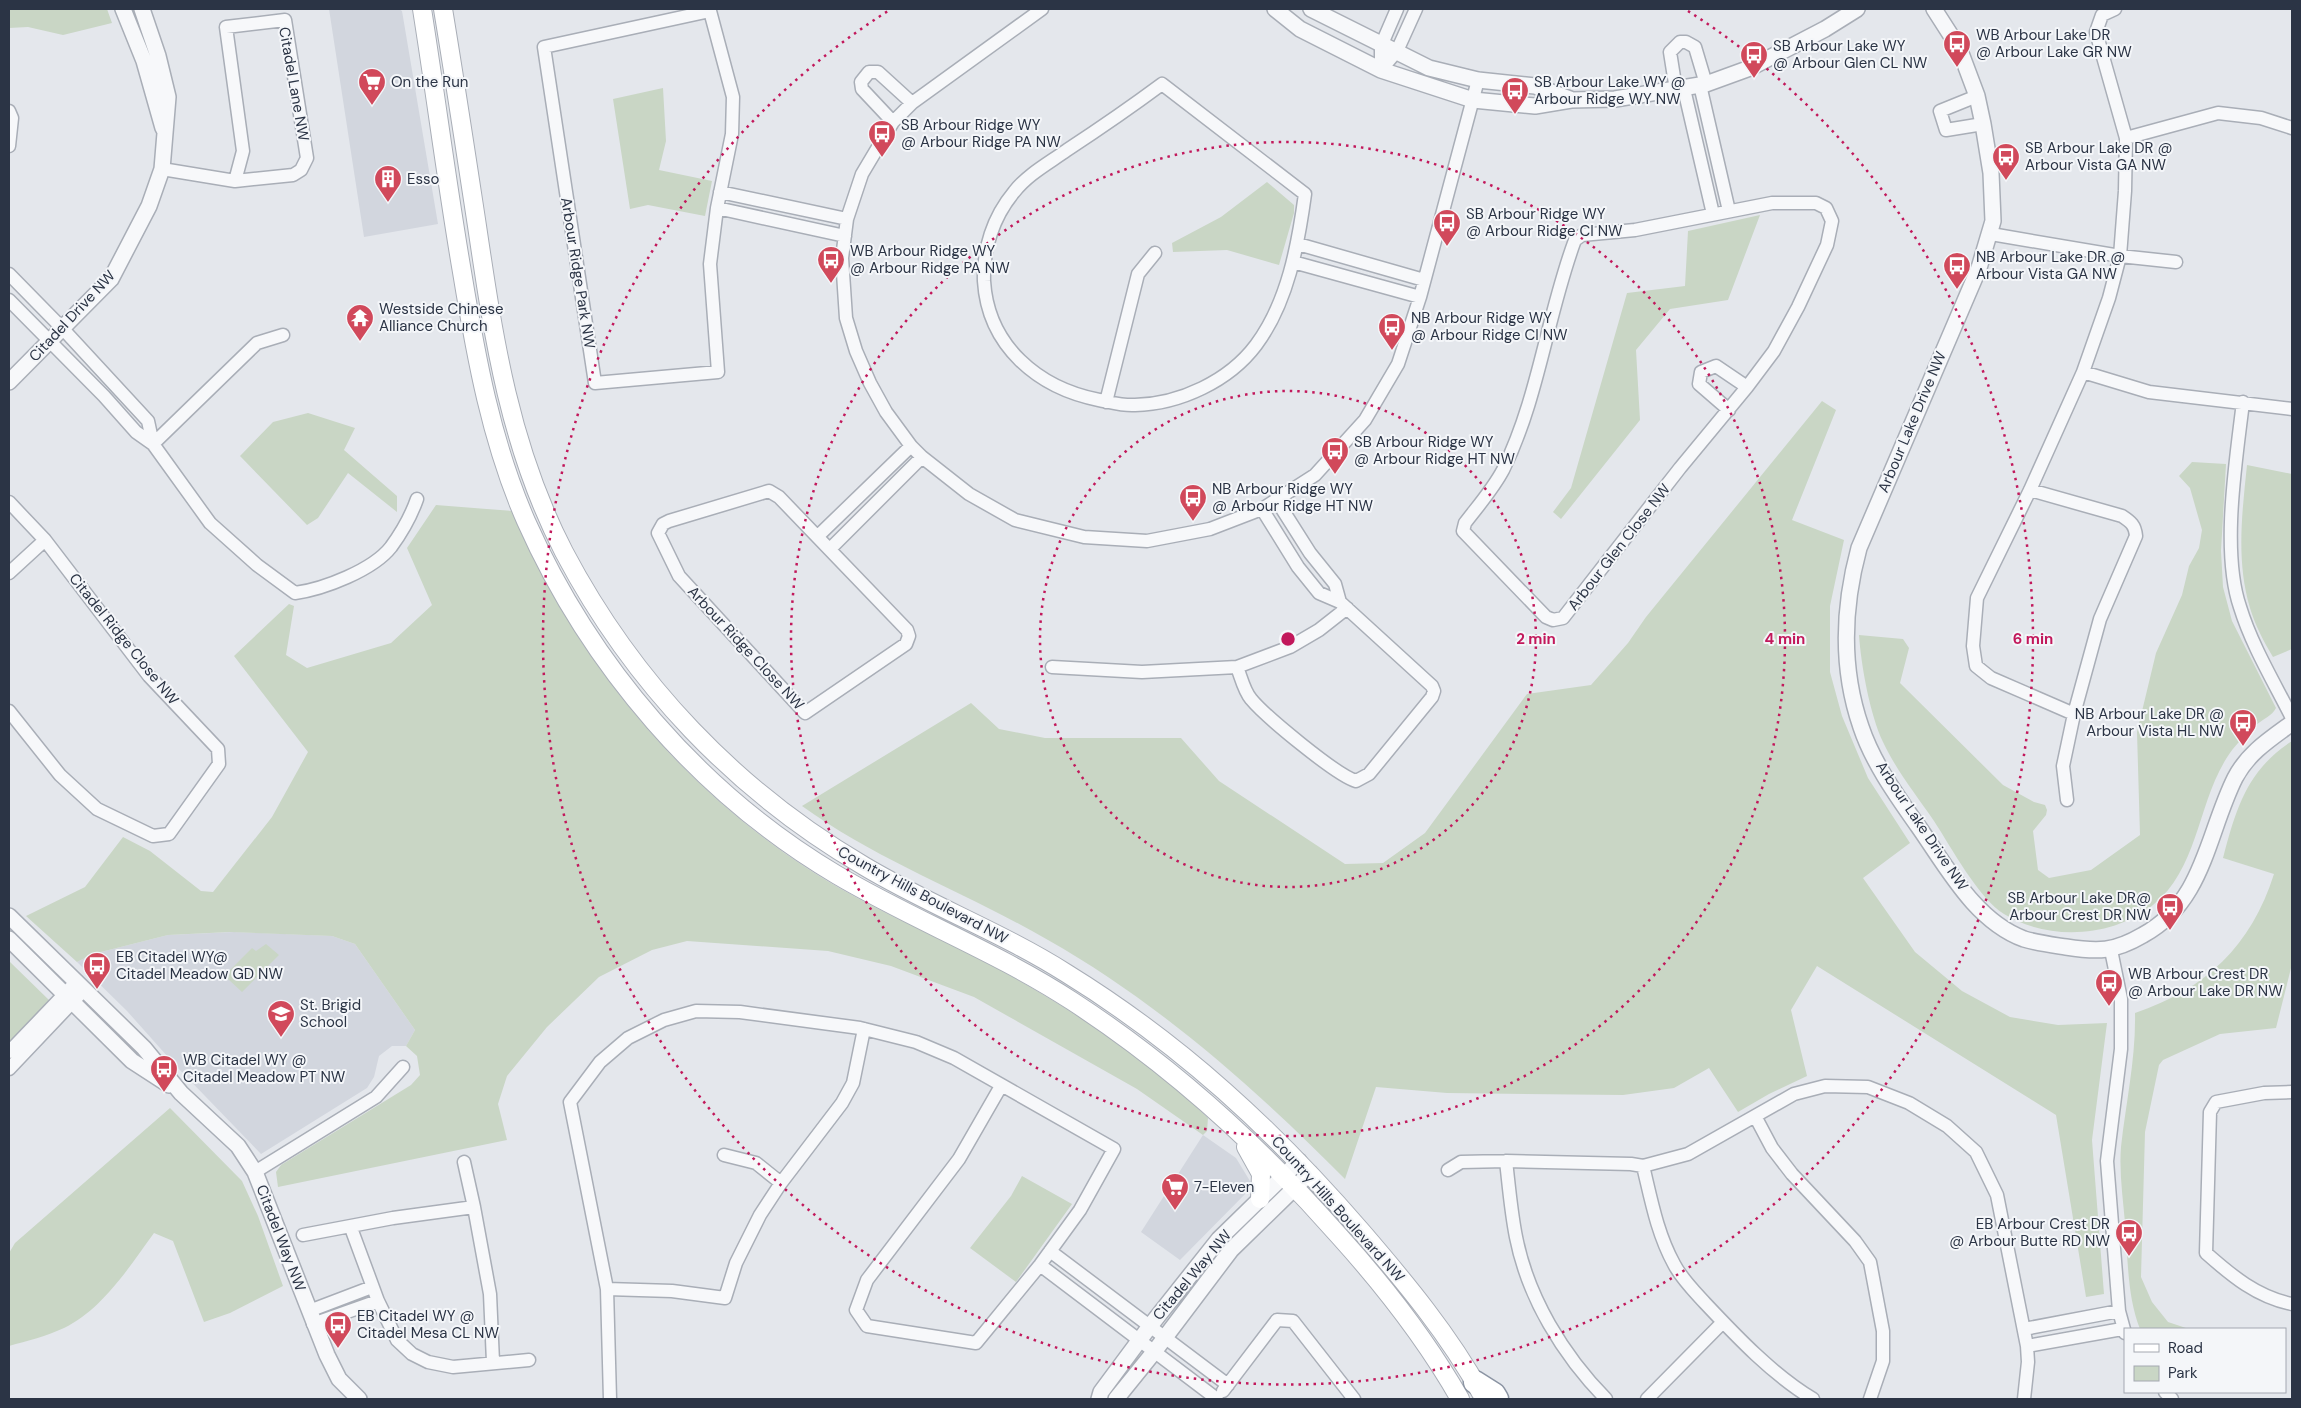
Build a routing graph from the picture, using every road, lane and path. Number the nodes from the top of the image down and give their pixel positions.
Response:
1 (123, 9) edge
2 (142, 9) edge
3 (422, 9) edge
4 (443, 9) edge
5 (452, 9) edge
6 (1042, 9) edge
7 (1275, 9) edge
8 (1311, 9) edge
9 (1397, 9) edge
10 (1416, 9) edge
11 (1857, 9) edge
12 (1934, 9) edge
13 (2115, 9) edge
14 (714, 10) edge
15 (446, 28) junction
16 (1380, 46) junction
17 (1397, 51) junction
18 (1381, 70) junction
19 (1478, 80) junction
20 (1703, 84) junction
21 (1680, 89) junction
22 (1977, 96) junction
23 (1473, 100) junction
24 (1571, 100) junction
25 (912, 103) junction
26 (9, 111) edge
27 (894, 122) junction
28 (1983, 124) junction
29 (2292, 128) edge
30 (165, 133) junction
31 (2126, 138) junction
32 (9, 146) edge
33 (162, 169) junction
34 (235, 181) junction
35 (720, 192) junction
36 (717, 208) junction
37 (1729, 211) junction
38 (1713, 214) junction
39 (847, 219) junction
40 (1991, 234) junction
41 (845, 236) junction
42 (1298, 244) junction
43 (1155, 253) dead end
44 (2120, 256) junction
45 (1293, 262) junction
46 (2176, 262) dead end
47 (9, 274) edge
48 (1424, 280) junction
49 (1420, 297) junction
50 (9, 300) edge
51 (63, 329) junction
52 (283, 336) dead end
53 (50, 342) junction
54 (2083, 372) junction
55 (9, 382) edge
56 (1747, 387) junction
57 (1106, 402) junction
58 (2244, 402) junction
59 (2292, 409) edge
60 (1730, 410) junction
61 (154, 444) junction
62 (911, 446) junction
63 (922, 457) junction
64 (2030, 490) junction
65 (416, 499) dead end
66 (1277, 501) junction
67 (9, 502) edge
68 (1262, 509) junction
69 (818, 536) junction
70 (45, 540) junction
71 (830, 549) junction
72 (9, 573) edge
73 (1343, 605) junction
74 (1052, 667) dead end
75 (1237, 667) junction
76 (9, 711) edge
77 (2074, 714) junction
78 (2292, 718) edge
79 (2292, 723) edge
80 (2067, 800) dead end
81 (9, 916) edge
82 (9, 940) edge
83 (2111, 950) junction
84 (81, 985) junction
85 (69, 997) junction
86 (864, 1029) junction
87 (9, 1052) edge
88 (403, 1067) dead end
89 (9, 1069) edge
90 (1002, 1086) junction
91 (2292, 1092) edge
92 (181, 1093) junction
93 (1755, 1116) junction
94 (1230, 1124) junction
95 (724, 1155) dead end
96 (1506, 1161) junction
97 (464, 1162) dead end
98 (1643, 1166) junction
99 (1305, 1167) junction
100 (1448, 1170) dead end
101 (255, 1172) junction
102 (1289, 1182) junction
103 (781, 1183) junction
104 (1260, 1199) junction
105 (474, 1206) junction
106 (351, 1228) junction
107 (303, 1235) dead end
108 (1050, 1251) junction
109 (1040, 1265) junction
110 (372, 1287) junction
111 (607, 1289) junction
112 (378, 1301) junction
113 (2292, 1304) edge
114 (2119, 1311) junction
115 (311, 1318) junction
116 (1723, 1322) junction
117 (1150, 1326) junction
118 (2024, 1329) junction
119 (2124, 1331) edge
120 (1165, 1338) junction
121 (1139, 1340) junction
122 (2026, 1346) junction
123 (1154, 1352) junction
124 (529, 1360) dead end
125 (494, 1362) junction
126 (1228, 1384) junction
127 (1480, 1390) edge
128 (359, 1399) edge
129 (610, 1399) edge
130 (1099, 1399) edge
131 (1116, 1399) edge
132 (1217, 1399) edge
133 (1354, 1399) edge
134 (1460, 1399) edge
135 (1497, 1399) edge
136 (1606, 1399) edge
137 (1647, 1399) edge
138 (1814, 1399) edge
139 (1870, 1399) edge
140 (2024, 1399) edge

1 - 30 street, Citadel Drive NW
2 - 30 street, Citadel Drive NW
3 - 94 main road, Country Hills Boulevard NW
4 - 15 main road, Country Hills Boulevard NW
5 - 15 main road
6 - 25 street
7 - 18 street
8 - 16 street
9 - 16 street
10 - 17 street
11 - 20 street
12 - 22 street, Arbour Lake Drive NW
13 - 31 street
14 - 35 street, Arbour Ridge Park NW
14 - 36 street, Arbour Ridge Park NW
15 - 99 main road, Country Hills Boulevard NW
16 - 17 street
16 - 18 street
17 - 18 street
17 - 19 street
18 - 23 street
19 - 23 street
19 - 24 street
20 - 21 street
20 - 21 street
20 - 37 street
21 - 24 street
21 - 38 street
22 - 28 street, Arbour Lake Drive NW
22 - 28 street
23 - 24 street
23 - 48 street
25 - 27 street
25 - 27 street
26 - 32 street
27 - 39 street
28 - 40 street, Arbour Lake Drive NW
29 - 31 street
30 - 33 street, Citadel Drive NW
31 - 44 street
33 - 34 street, Citadel Lane NW
33 - 51 street, Citadel Drive NW
34 - 34 street, Citadel Lane NW
35 - 36 street, Arbour Ridge Park NW
35 - 39 street
36 - 41 street
37 - 38 street, Arbour Glen Close NW
37 - 56 street, Arbour Glen Close NW
38 - 60 street, Arbour Glen Close NW
39 - 41 street
40 - 44 street
40 - 83 street, Arbour Lake Drive NW
41 - 62 street
42 - 45 street
42 - 48 street
42 - 57 street
43 - 57 street
44 - 46 street
44 - 54 street
45 - 49 street
45 - 57 street
47 - 51 street
48 - 49 street
49 - 66 street
50 - 53 street
51 - 53 street, Citadel Drive NW
51 - 61 street
52 - 61 street
53 - 55 street, Citadel Drive NW
53 - 61 street
54 - 58 street
54 - 64 street
56 - 60 street, Arbour Glen Close NW
56 - 60 street
58 - 59 street
58 - 78 street
61 - 65 street
62 - 63 street
62 - 69 street
63 - 68 street
63 - 71 street
64 - 77 street
64 - 77 street
66 - 68 street
66 - 73 street
67 - 70 street, Citadel Ridge Close NW
68 - 73 street
69 - 71 street, Arbour Ridge Close NW
69 - 71 street, Arbour Ridge Close NW
70 - 72 street
70 - 76 street, Citadel Ridge Close NW
73 - 75 street
73 - 75 street
74 - 75 street
77 - 80 street
79 - 83 street, Arbour Lake Drive NW
81 - 84 street, Citadel Way NW
82 - 85 street, Citadel Way NW
83 - 114 street
84 - 85 street
84 - 92 street, Citadel Way NW
85 - 87 street
85 - 89 street
85 - 92 street, Citadel Way NW
86 - 90 street
86 - 103 street
86 - 111 street
88 - 101 street
90 - 108 street
90 - 109 street
91 - 113 street
92 - 101 street, Citadel Way NW
93 - 98 street
93 - 118 street
93 - 139 street
94 - 102 main road, Country Hills Boulevard NW
94 - 104 main road
95 - 103 street
96 - 98 street
96 - 100 street
96 - 136 street
97 - 105 street
98 - 116 street
99 - 102 street, Citadel Way NW
99 - 127 main road, Country Hills Boulevard NW
101 - 115 street, Citadel Way NW
102 - 104 street, Citadel Way NW
102 - 120 street, Citadel Way NW
102 - 134 main road, Country Hills Boulevard NW
103 - 111 street
104 - 117 street, Citadel Way NW
105 - 106 street
105 - 125 street
106 - 107 street
106 - 110 street
108 - 109 street
108 - 117 street
109 - 121 street
110 - 112 street
110 - 115 street
111 - 129 street
112 - 115 street
112 - 125 street
114 - 118 street
114 - 119 street
115 - 128 street, Citadel Way NW
116 - 137 street
116 - 138 street
117 - 120 street
117 - 121 street, Citadel Way NW
118 - 122 street
119 - 122 street
120 - 123 street, Citadel Way NW
120 - 126 street
121 - 123 street
121 - 130 street, Citadel Way NW
122 - 140 street
123 - 131 street, Citadel Way NW
123 - 132 street
124 - 125 street
126 - 132 street
126 - 133 street
127 - 135 highway

